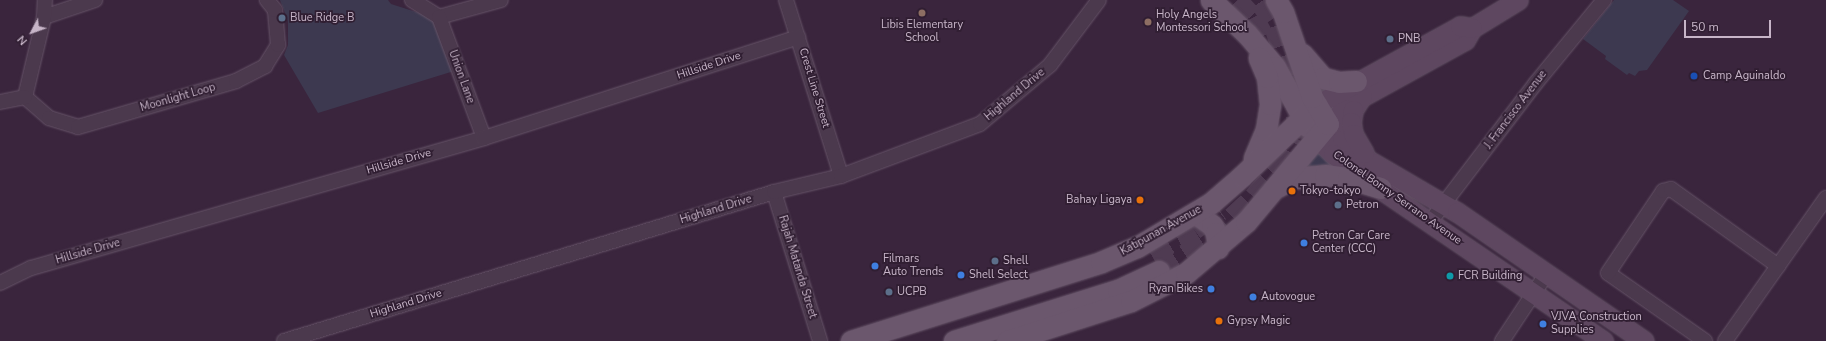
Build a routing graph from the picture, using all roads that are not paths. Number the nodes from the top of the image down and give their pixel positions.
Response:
1 (45, 0) edge
2 (95, 0) edge
3 (267, 0) edge
4 (412, 0) edge
5 (501, 0) edge
6 (786, 0) edge
7 (1098, 0) edge
8 (1211, 0) edge
9 (1276, 0) edge
10 (1518, 0) edge
11 (1604, 0) edge
12 (44, 17) junction
13 (439, 17) junction
14 (1238, 25) junction
15 (798, 37) junction
16 (1292, 40) junction
17 (1360, 88) junction
18 (25, 97) junction
19 (0, 102) edge
20 (1309, 111) junction
21 (1322, 130) junction
22 (484, 138) junction
23 (1368, 160) junction
24 (841, 176) junction
25 (1242, 176) junction
26 (1274, 188) junction
27 (1380, 188) junction
28 (774, 192) junction
29 (1826, 198) edge
30 (1445, 204) junction
31 (1203, 209) junction
32 (1430, 222) junction
33 (1234, 233) junction
34 (1218, 248) junction
35 (1778, 266) junction
36 (1547, 274) junction
37 (0, 282) edge
38 (1534, 294) junction
39 (284, 341) edge
40 (820, 341) edge
41 (851, 341) edge
42 (894, 341) edge
43 (954, 341) edge
44 (1006, 341) edge
45 (1502, 341) edge
46 (1603, 341) edge
47 (1644, 341) edge
48 (1705, 341) edge
49 (1725, 341) edge

1 - 12 street
2 - 12 street
3 - 18 street, Moonlight Loop
4 - 13 street
5 - 13 street
6 - 15 street, Crest Line Street
7 - 24 street, Highland Drive
8 - 14 main road, Colonel Bonny Serrano Avenue
9 - 16 main road, Colonel Bonny Serrano Avenue
10 - 17 main road, Katipunan Avenue
11 - 30 street, J. Francisco Avenue
12 - 18 street
13 - 22 street, Union Lane
14 - 20 main road, Colonel Bonny Serrano Avenue
14 - 25 main road
15 - 22 street, Hillside Drive
15 - 24 street, Crest Line Street
16 - 17 main road
16 - 20 main road, Colonel Bonny Serrano Avenue
17 - 20 main road, Katipunan Avenue
17 - 21 main road, Katipunan Avenue
17 - 23 main road
18 - 19 street
20 - 21 main road, Colonel Bonny Serrano Avenue
20 - 25 main road, Katipunan Avenue
21 - 23 main road, Colonel Bonny Serrano Avenue
21 - 26 main road, Katipunan Avenue
21 - 27 main road, Colonel Bonny Serrano Avenue
22 - 37 street, Hillside Drive
23 - 30 main road, Colonel Bonny Serrano Avenue
24 - 28 street, Highland Drive
25 - 31 main road, Katipunan Avenue
26 - 27 main road
26 - 33 main road, Katipunan Avenue
27 - 32 main road, Colonel Bonny Serrano Avenue
28 - 39 street, Highland Drive
28 - 40 street, Rajah Matanda Street
29 - 35 street
30 - 32 street, J. Francisco Avenue
30 - 36 main road, Colonel Bonny Serrano Avenue
31 - 33 main road
31 - 34 main road
31 - 41 main road, Katipunan Avenue
32 - 38 main road, Colonel Bonny Serrano Avenue
33 - 34 main road, Katipunan Avenue
34 - 44 main road, Katipunan Avenue
35 - 48 street
35 - 49 street
36 - 38 street
36 - 47 main road, Colonel Bonny Serrano Avenue
38 - 45 street
38 - 46 main road, Colonel Bonny Serrano Avenue
42 - 43 main road, Katipunan Avenue

